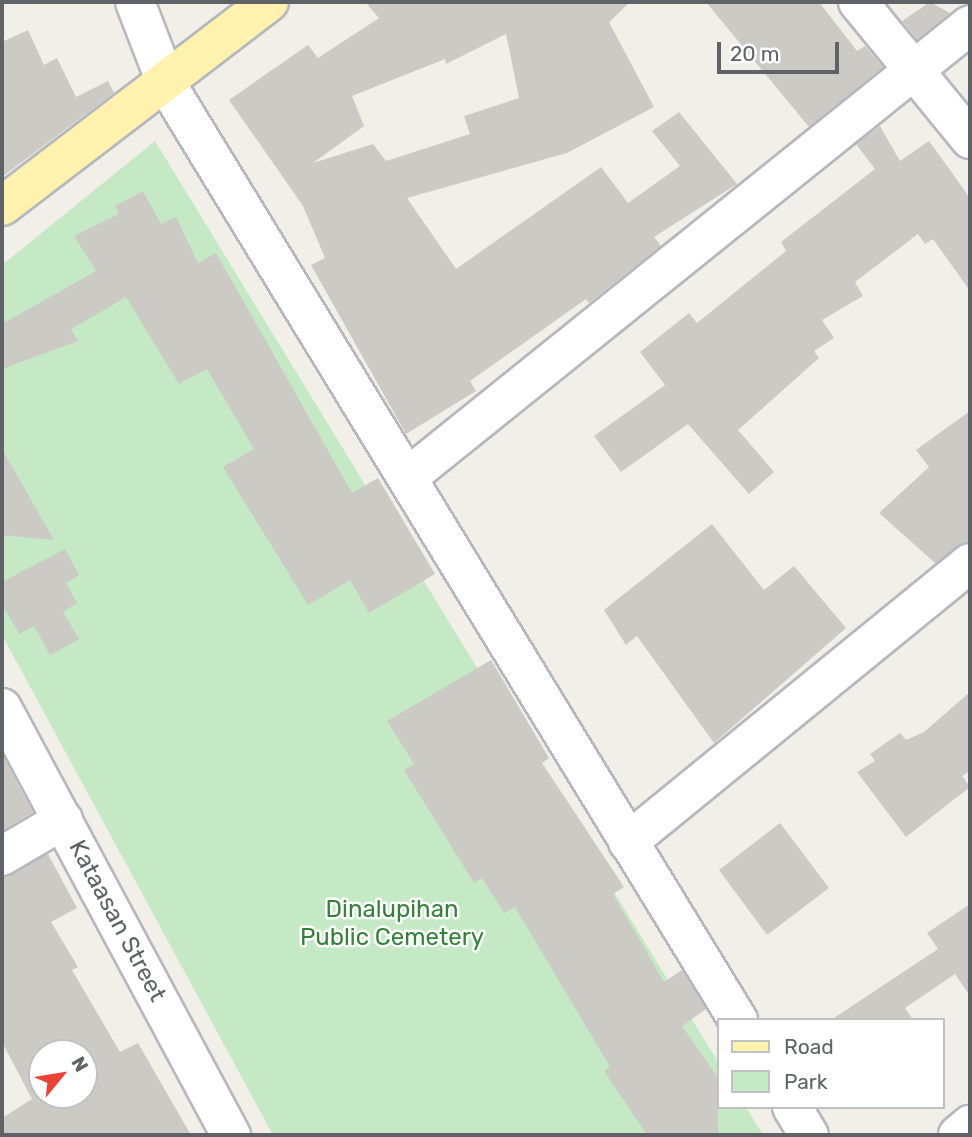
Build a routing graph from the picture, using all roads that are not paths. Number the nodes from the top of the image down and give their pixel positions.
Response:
1 (135, 2) edge
2 (269, 2) edge
3 (858, 2) edge
4 (970, 25) edge
5 (915, 69) junction
6 (167, 85) junction
7 (970, 139) edge
8 (2, 206) edge
9 (408, 477) junction
10 (970, 563) edge
11 (2, 708) edge
12 (63, 820) junction
13 (628, 842) junction
14 (2, 856) edge
15 (737, 1018) edge
16 (793, 1109) edge
17 (970, 1125) edge
18 (231, 1135) edge
19 (810, 1135) edge
20 (958, 1135) edge

1 - 6 street
2 - 6 main road
3 - 5 street
4 - 5 street
5 - 7 street
5 - 9 street
6 - 8 main road
6 - 9 street
9 - 13 street
10 - 13 street
11 - 12 street, Kataasan Street
12 - 14 street
12 - 18 street, Kataasan Street
13 - 15 street
16 - 19 street
17 - 20 street

